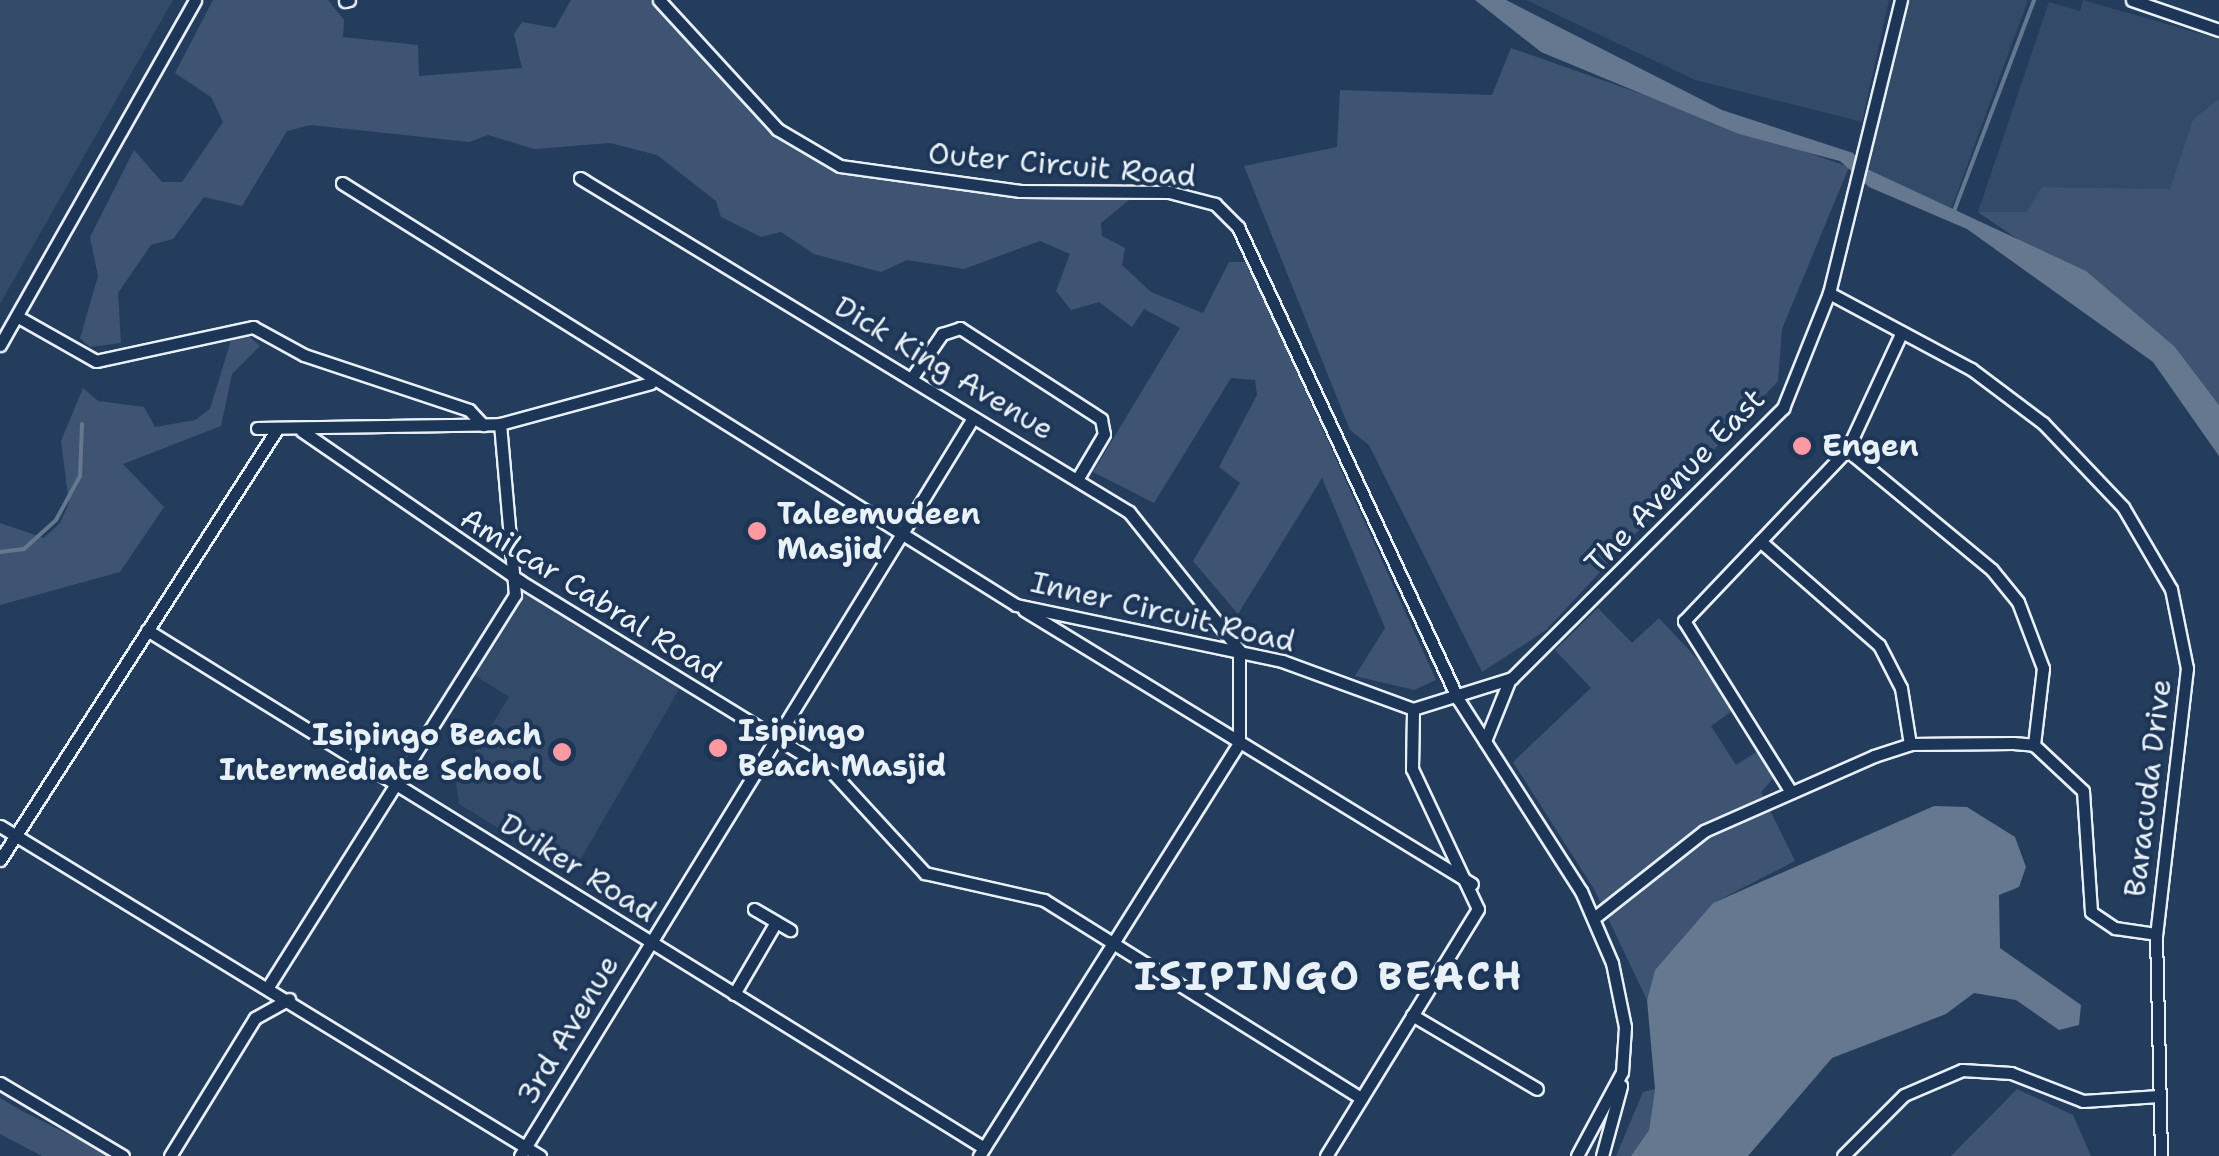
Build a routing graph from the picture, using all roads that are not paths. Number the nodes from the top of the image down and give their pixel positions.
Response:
1 (195, 0) edge
2 (659, 0) edge
3 (1901, 0) edge
4 (2132, 0) edge
5 (2219, 30) edge
6 (580, 178) dead end
7 (342, 183) dead end
8 (1830, 293) junction
9 (20, 318) junction
10 (1900, 336) junction
11 (0, 345) edge
12 (911, 379) junction
13 (651, 383) junction
14 (973, 418) junction
15 (500, 424) junction
16 (483, 425) junction
17 (256, 428) dead end
18 (277, 429) junction
19 (302, 431) junction
20 (1848, 450) junction
21 (1078, 478) junction
22 (898, 535) junction
23 (1760, 541) junction
24 (520, 581) junction
25 (1016, 605) junction
26 (147, 630) junction
27 (1239, 650) junction
28 (1512, 678) junction
29 (1458, 699) junction
30 (1413, 709) junction
31 (774, 739) junction
32 (1239, 743) junction
33 (1910, 744) junction
34 (1485, 746) junction
35 (2034, 746) junction
36 (396, 787) junction
37 (1791, 792) junction
38 (0, 826) edge
39 (16, 834) junction
40 (0, 860) edge
41 (1472, 884) junction
42 (754, 909) dead end
43 (1594, 918) junction
44 (776, 922) junction
45 (790, 930) dead end
46 (2156, 934) junction
47 (651, 942) junction
48 (1115, 946) junction
49 (268, 987) junction
50 (734, 994) junction
51 (290, 999) junction
52 (1412, 1015) junction
53 (1622, 1072) junction
54 (0, 1084) edge
55 (1538, 1089) dead end
56 (2159, 1096) junction
57 (1361, 1098) junction
58 (523, 1151) edge
59 (982, 1152) edge
60 (123, 1156) edge
61 (170, 1156) edge
62 (540, 1156) edge
63 (1326, 1156) edge
64 (1577, 1156) edge
65 (1602, 1156) edge
66 (1843, 1156) edge
67 (2162, 1156) edge

1 - 9 street
2 - 29 street, Outer Circuit Road
3 - 8 street, The Avenue East
4 - 5 street
6 - 12 street, Dick King Avenue
7 - 13 street, Inner Circuit Road
8 - 10 street, Baracuda Drive
8 - 28 street, The Avenue East
9 - 11 street
9 - 16 street
10 - 20 street
10 - 46 street, Baracuda Drive
12 - 14 street, Dick King Avenue
12 - 21 street
13 - 15 street
13 - 22 street, Inner Circuit Road
14 - 21 street, Dick King Avenue
14 - 22 street, 3rd Avenue
15 - 16 street
15 - 24 street
16 - 19 street
17 - 18 street
18 - 19 street
18 - 26 street
19 - 24 street, Amilcar Cabral Road
20 - 23 street
20 - 35 street
21 - 27 street, Dick King Avenue
22 - 25 street, Inner Circuit Road
22 - 31 street, 3rd Avenue
23 - 33 street
23 - 37 street
24 - 31 street, Amilcar Cabral Road
24 - 36 street
25 - 27 street, Inner Circuit Road
25 - 32 street
26 - 36 street, Duiker Road
26 - 39 street
27 - 30 street, Inner Circuit Road
27 - 32 street
28 - 29 street, The Avenue East
28 - 34 street
29 - 30 street
29 - 34 street, Outer Circuit Road
30 - 41 street
31 - 47 street, 3rd Avenue
31 - 48 street, Amilcar Cabral Road
32 - 41 street
32 - 48 street
33 - 35 street
33 - 37 street
34 - 43 street, Outer Circuit Road
35 - 46 street
36 - 47 street, Duiker Road
36 - 49 street
37 - 43 street
38 - 39 street
39 - 40 street
39 - 49 street
41 - 52 street
42 - 44 street
43 - 53 street, Outer Circuit Road
44 - 45 street
44 - 50 street
46 - 56 street, Baracuda Drive
47 - 50 street, Duiker Road
47 - 58 street, 3rd Avenue
48 - 57 street, Amilcar Cabral Road
48 - 59 street
49 - 51 street
50 - 59 street, Duiker Road
51 - 58 street
51 - 61 street
52 - 55 street
52 - 57 street
53 - 64 street
53 - 65 street, Outer Circuit Road
54 - 60 street
56 - 66 street
56 - 67 street, Baracuda Drive
57 - 63 street
58 - 62 street

